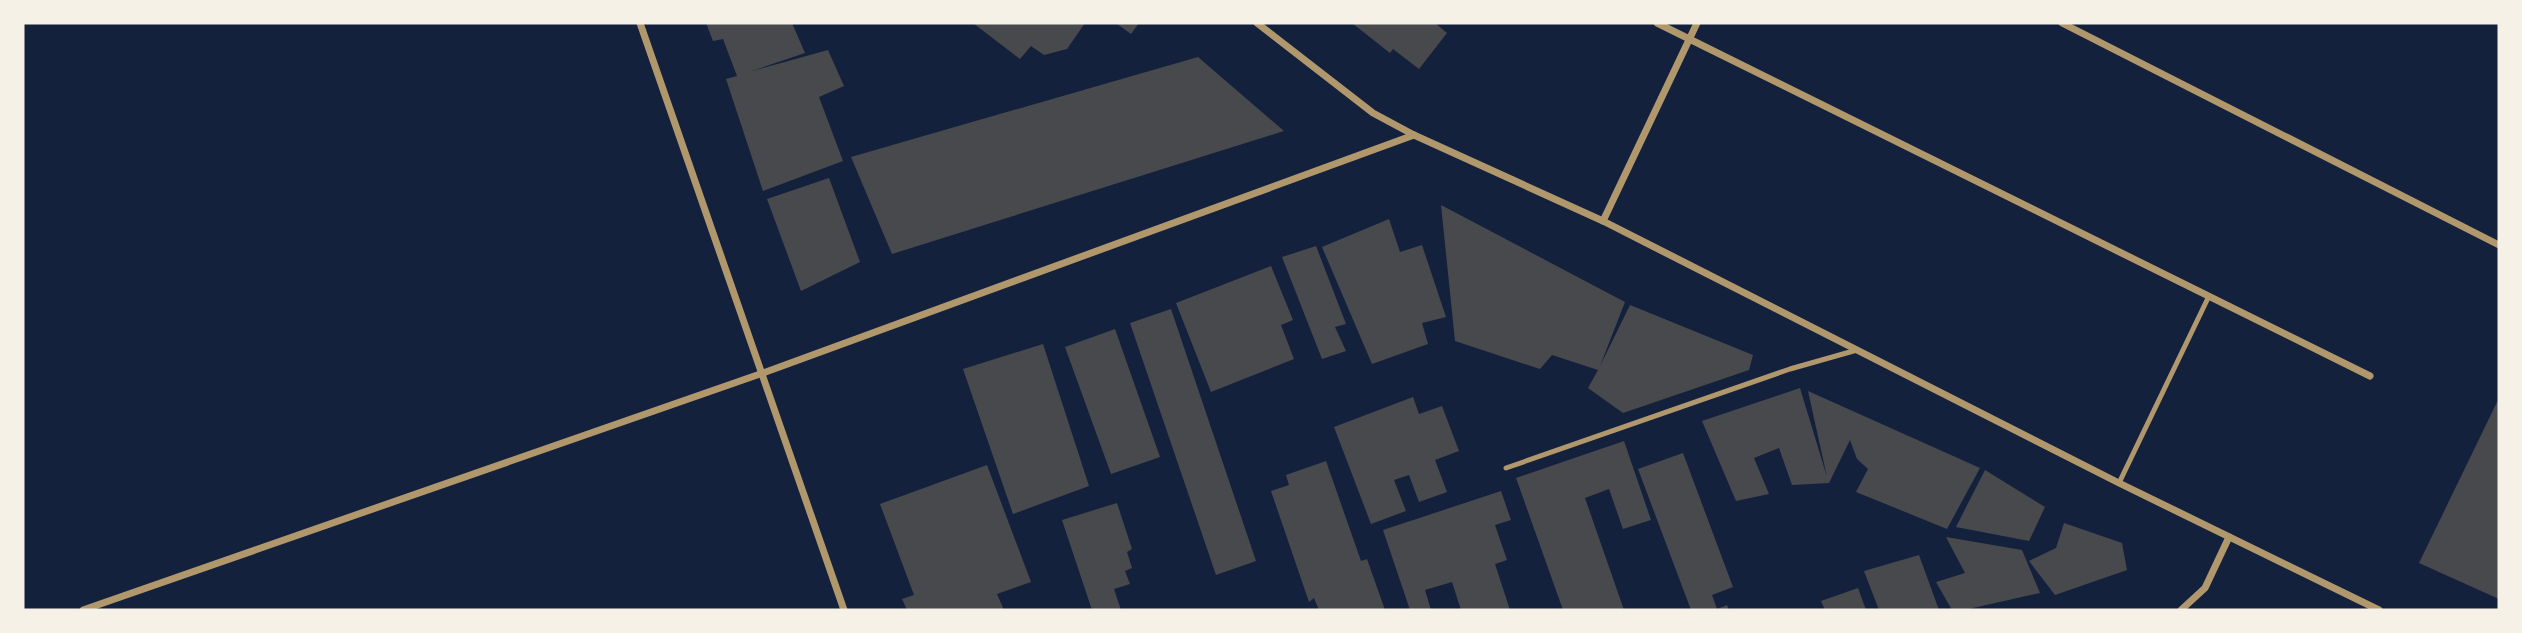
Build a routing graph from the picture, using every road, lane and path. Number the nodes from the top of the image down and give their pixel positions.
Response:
1 (640, 23) edge
2 (1257, 23) edge
3 (1657, 23) edge
4 (1697, 23) edge
5 (2062, 23) edge
6 (1689, 39) junction
7 (1413, 135) junction
8 (1603, 221) junction
9 (2499, 245) edge
10 (2209, 296) junction
11 (1857, 350) junction
12 (763, 373) junction
13 (2370, 376) dead end
14 (1506, 468) dead end
15 (2119, 483) junction
16 (2229, 537) junction
17 (83, 610) edge
18 (844, 610) edge
19 (2181, 610) edge
20 (2379, 610) edge

1 - 12 street
2 - 7 street
3 - 6 street
4 - 6 street
5 - 9 street
6 - 8 street
6 - 10 street
7 - 8 street
7 - 12 street
8 - 11 street
10 - 13 street
10 - 15 lane
11 - 14 lane
11 - 15 street
12 - 17 street
12 - 18 street
15 - 16 street
16 - 19 street
16 - 20 street

